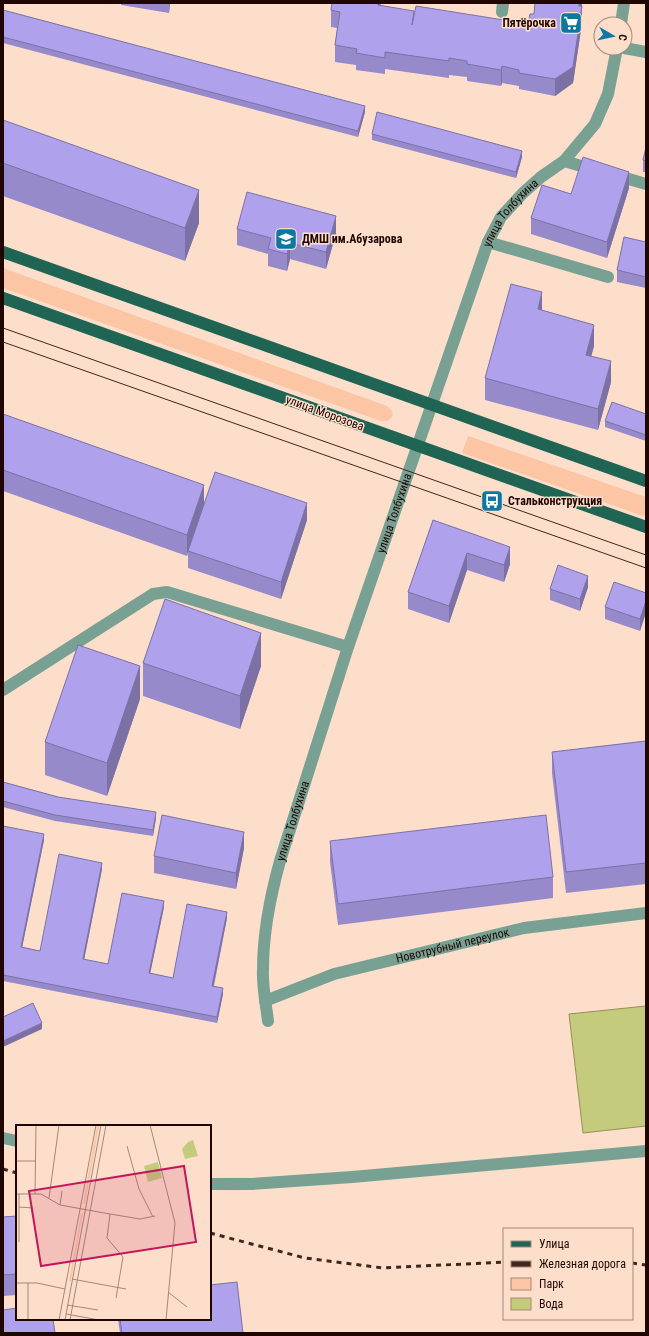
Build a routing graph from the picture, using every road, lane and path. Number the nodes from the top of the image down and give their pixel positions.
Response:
1 (624, 3) edge
2 (622, 16) edge
3 (633, 50) edge
4 (646, 52) edge
5 (615, 56) edge
6 (564, 161) junction
7 (646, 184) edge
8 (488, 242) junction
9 (3, 252) edge
10 (608, 277) dead end
11 (3, 298) edge
12 (431, 404) junction
13 (417, 445) junction
14 (646, 481) edge
15 (646, 528) edge
16 (348, 647) junction
17 (3, 690) edge
18 (646, 913) edge
19 (266, 1001) junction
20 (268, 1021) dead end
21 (3, 1138) edge
22 (16, 1141) edge
23 (646, 1151) edge
24 (211, 1184) edge

1 - 2 street
3 - 4 street
5 - 6 street, улица Толбухина
6 - 7 street
6 - 8 street, улица Толбухина
8 - 10 street
8 - 12 street, улица Толбухина
9 - 12 main road
11 - 13 main road, улица Морозова
12 - 13 street, улица Толбухина
12 - 14 main road
13 - 15 main road, улица Морозова
13 - 16 street, улица Толбухина
16 - 17 street
16 - 19 street, улица Толбухина
18 - 19 street, Новотрубный переулок
19 - 20 street, улица Толбухина
21 - 22 street
23 - 24 street

